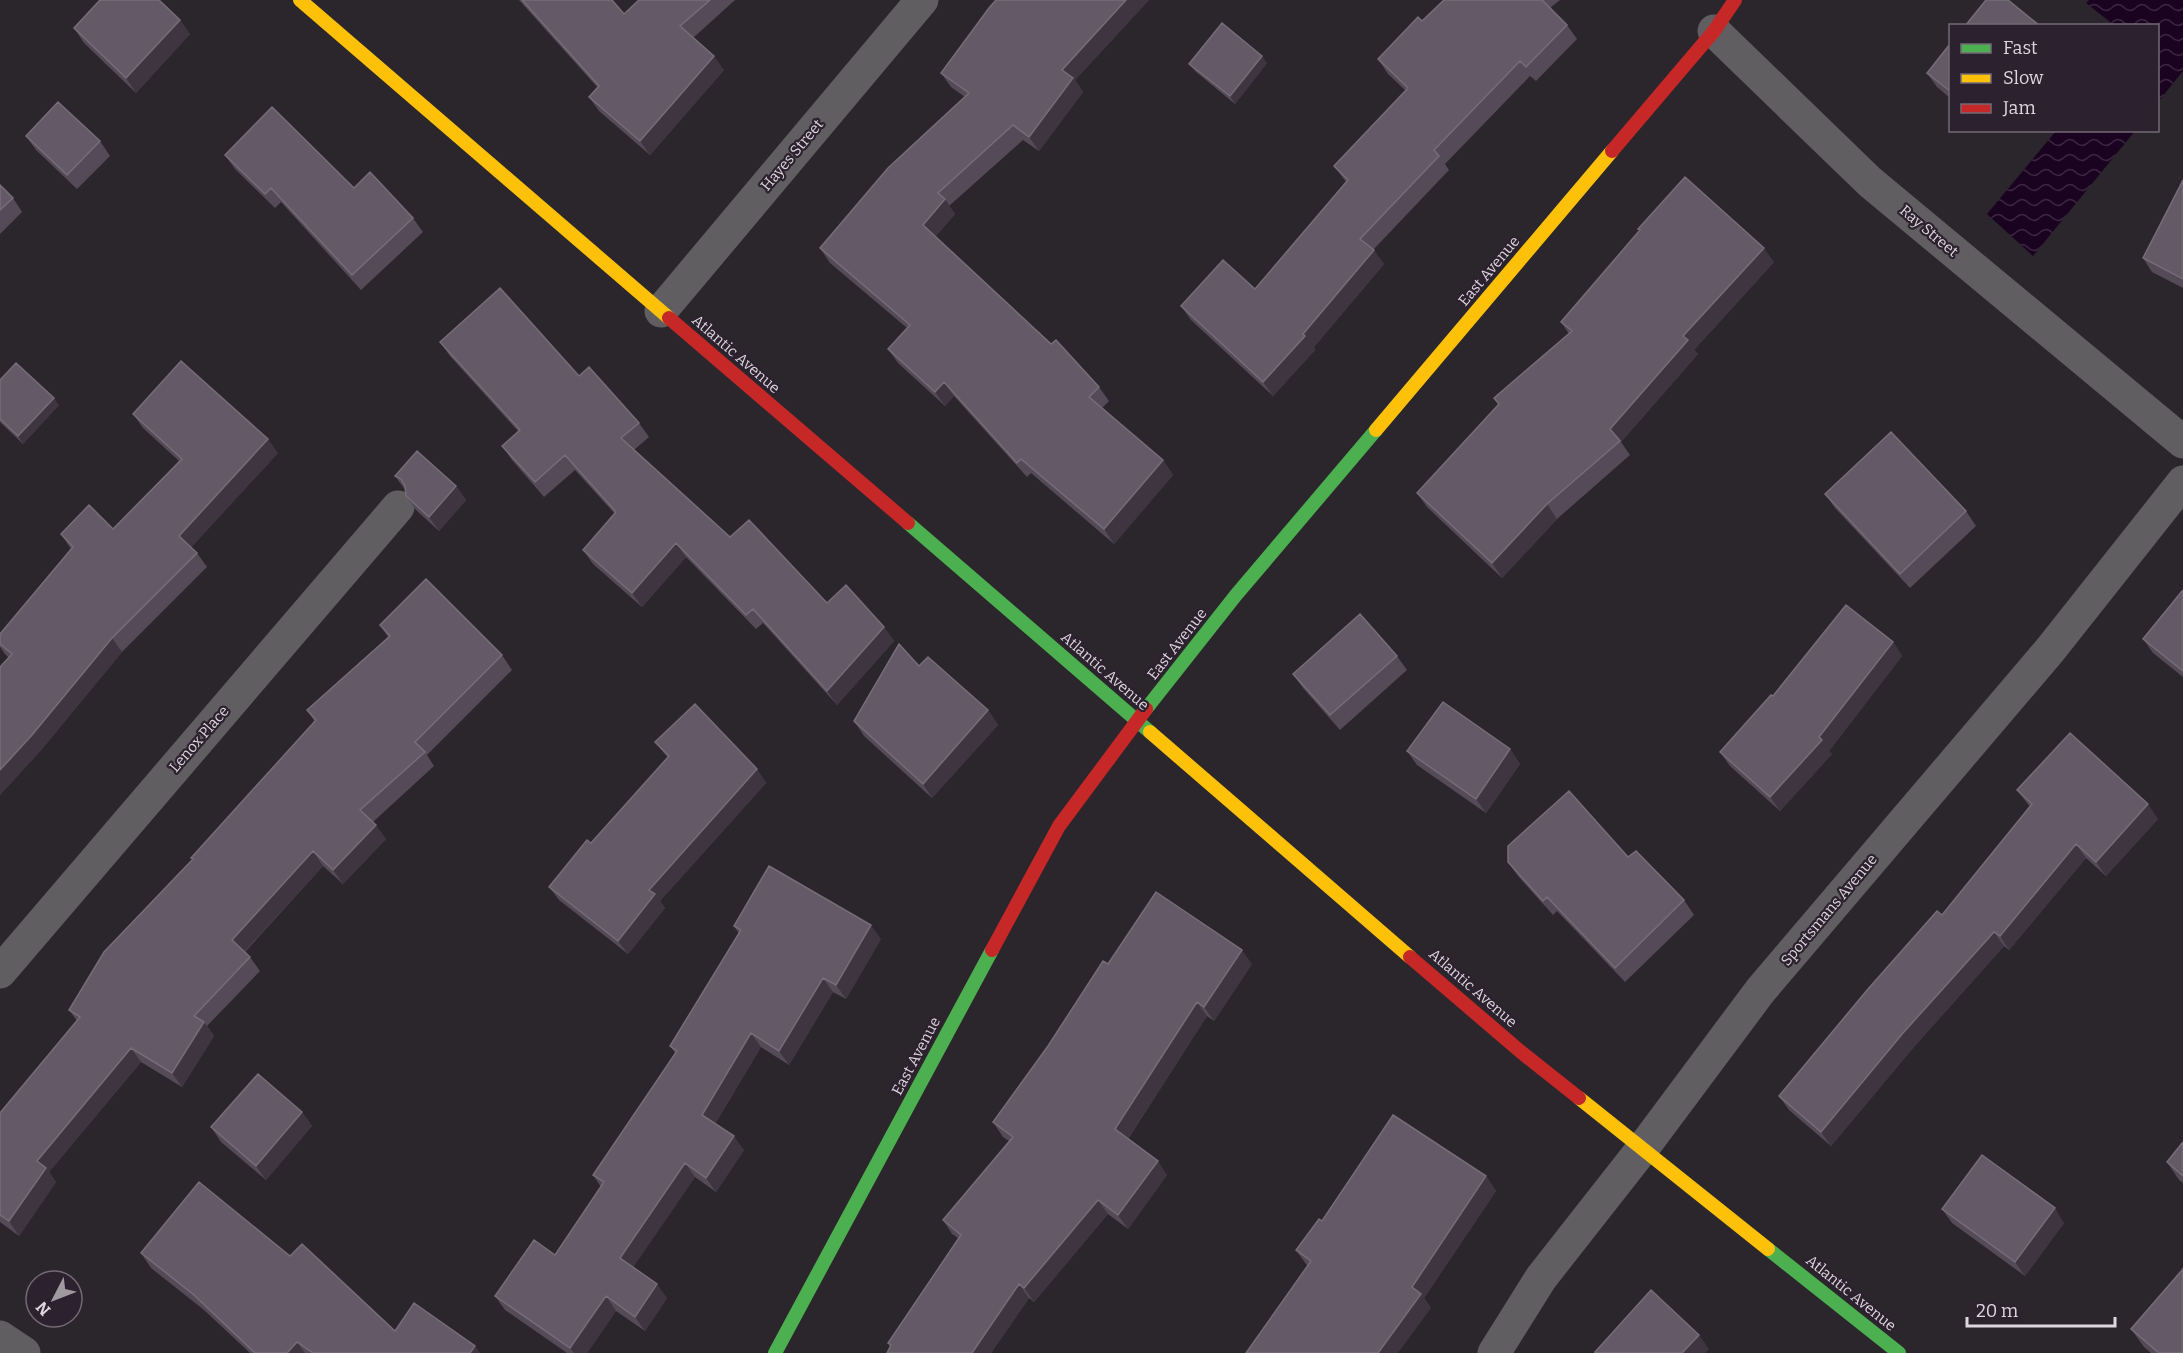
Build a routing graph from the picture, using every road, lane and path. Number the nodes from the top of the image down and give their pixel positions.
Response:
1 (300, 0) edge
2 (922, 0) edge
3 (1735, 0) edge
4 (1714, 31) junction
5 (661, 311) junction
6 (2183, 442) edge
7 (2183, 482) edge
8 (398, 507) dead end
9 (1137, 721) junction
10 (0, 972) edge
11 (1643, 1148) junction
12 (0, 1337) edge
13 (24, 1353) edge
14 (775, 1353) edge
15 (1494, 1353) edge
16 (1899, 1353) edge

1 - 5 main road, Atlantic Avenue
2 - 5 street, Hayes Street
3 - 4 main road
4 - 6 street, Ray Street
4 - 9 main road, East Avenue
5 - 9 main road, Atlantic Avenue
7 - 11 street, Sportsmans Avenue
8 - 10 street, Lenox Place
9 - 11 main road, Atlantic Avenue
9 - 14 main road, East Avenue
11 - 15 street, Sportsmans Avenue
11 - 16 main road, Atlantic Avenue
12 - 13 street

